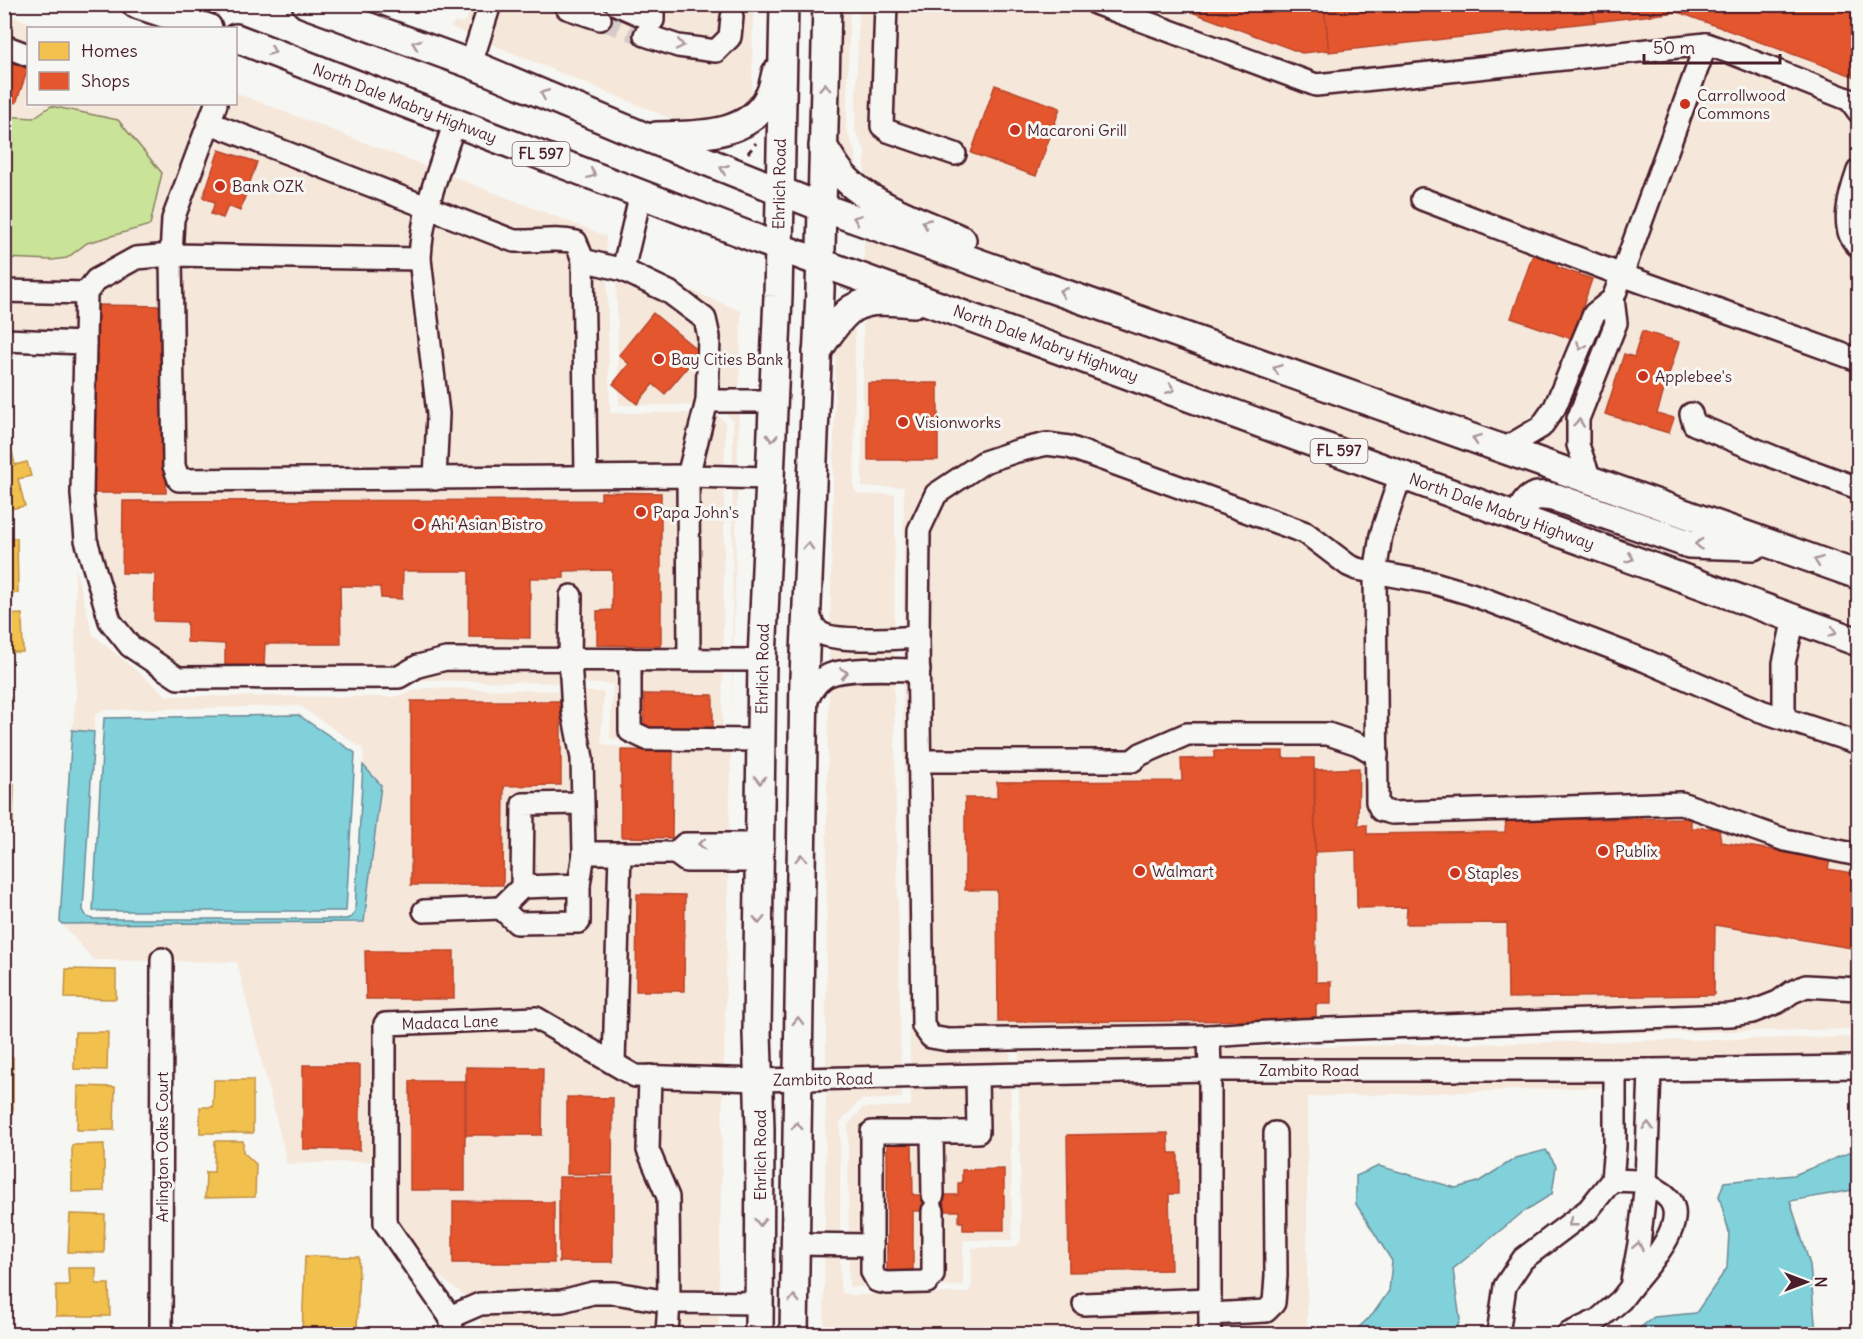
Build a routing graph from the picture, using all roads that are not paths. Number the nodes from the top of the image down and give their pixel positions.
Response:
1 (136, 4) edge
2 (306, 4) edge
3 (490, 4) edge
4 (564, 4) edge
5 (616, 4) edge
6 (652, 4) edge
7 (784, 4) edge
8 (827, 4) edge
9 (886, 4) edge
10 (1097, 4) edge
11 (732, 17) dead end
12 (600, 19) tunnel mouth
13 (205, 27) edge
14 (645, 35) tunnel mouth
15 (237, 43) edge
16 (1706, 44) junction
17 (4, 46) edge
18 (783, 52) junction
19 (27, 55) edge
20 (471, 64) junction
21 (213, 109) edge
22 (1858, 111) edge
23 (455, 122) junction
24 (644, 136) junction
25 (823, 146) junction
26 (955, 154) dead end
27 (1858, 171) edge
28 (779, 191) junction
29 (641, 193) junction
30 (1422, 199) dead end
31 (426, 207) junction
32 (821, 207) junction
33 (1858, 246) edge
34 (778, 247) junction
35 (171, 255) junction
36 (420, 258) junction
37 (583, 260) junction
38 (820, 261) junction
39 (623, 270) junction
40 (1622, 275) junction
41 (1032, 281) junction
42 (4, 291) edge
43 (86, 293) junction
44 (1613, 299) junction
45 (938, 304) junction
46 (4, 340) edge
47 (85, 343) junction
48 (817, 352) junction
49 (1858, 360) edge
50 (774, 400) junction
51 (706, 401) junction
52 (1690, 414) dead end
53 (1504, 449) junction
54 (1401, 474) junction
55 (688, 476) junction
56 (586, 477) junction
57 (770, 478) junction
58 (435, 479) junction
59 (1590, 479) junction
60 (1858, 488) edge
61 (1519, 517) junction
62 (1778, 547) junction
63 (1375, 574) junction
64 (1858, 575) edge
65 (571, 596) dead end
66 (806, 604) junction
67 (1794, 618) junction
68 (918, 637) junction
69 (1858, 642) edge
70 (570, 659) junction
71 (630, 659) junction
72 (689, 659) junction
73 (762, 660) junction
74 (918, 670) junction
75 (803, 708) junction
76 (1784, 718) junction
77 (761, 740) junction
78 (1858, 743) edge
79 (1377, 755) junction
80 (919, 761) junction
81 (583, 802) junction
82 (584, 853) junction
83 (620, 853) junction
84 (760, 853) junction
85 (1858, 855) edge
86 (579, 885) junction
87 (522, 887) junction
88 (501, 908) junction
89 (424, 911) dead end
90 (162, 959) dead end
91 (1858, 989) edge
92 (1209, 1036) junction
93 (614, 1063) junction
94 (1858, 1067) edge
95 (1210, 1070) junction
96 (1615, 1071) junction
97 (1650, 1071) junction
98 (650, 1076) junction
99 (977, 1076) junction
100 (759, 1080) junction
101 (797, 1080) junction
102 (932, 1132) junction
103 (1275, 1133) dead end
104 (1611, 1180) junction
105 (1646, 1182) junction
106 (795, 1244) junction
107 (872, 1245) junction
108 (1630, 1287) junction
109 (669, 1302) junction
110 (759, 1303) junction
111 (1084, 1304) dead end
112 (1210, 1316) edge
113 (452, 1326) edge
114 (161, 1335) edge
115 (667, 1335) edge
116 (759, 1335) edge
117 (794, 1335) edge
118 (1498, 1335) edge
119 (1568, 1335) edge

1 - 13 main road
20 -> 2 main road
3 - 20 street
4 - 12 street
5 - 6 street
7 - 18 main road, Ehrlich Road
25 -> 8 main road
9 - 26 street
10 - 16 street
14 -> 11 street
15 -> 23 main road, North Dale Mabry Highway / FL 597
16 - 22 street
16 - 40 street
17 - 19 street
18 - 24 main road
18 - 28 main road, Ehrlich Road
24 -> 20 main road
21 - 31 street
21 - 35 street
23 -> 29 main road, North Dale Mabry Highway / FL 597
23 - 31 street
28 -> 24 main road
25 - 32 main road
41 -> 25 main road
27 - 33 street
28 - 32 main road
28 - 34 main road, Ehrlich Road
29 - 34 main road, North Dale Mabry Highway / FL 597
29 - 39 street
30 - 40 street
31 - 36 street
31 - 37 street
32 - 38 main road
41 -> 32 main road
34 - 38 main road, North Dale Mabry Highway / FL 597
34 - 50 main road, Ehrlich Road
35 - 36 street
35 - 43 street
35 - 58 street
36 - 58 street
37 - 39 street
37 - 56 street
38 - 45 main road, North Dale Mabry Highway / FL 597
38 - 48 main road
39 - 51 street
40 - 44 street
40 - 49 street
53 -> 41 main road
42 - 43 street
43 - 47 street
44 -> 53 street
59 -> 44 street
45 - 48 main road
45 -> 54 main road, North Dale Mabry Highway / FL 597
46 - 47 street
47 - 70 street
66 -> 48 main road
50 - 51 street
50 -> 57 main road, Ehrlich Road
51 - 55 street
52 - 60 street
53 - 59 main road
54 - 61 main road, North Dale Mabry Highway / FL 597
54 - 63 street
55 - 56 street
55 - 57 street
55 - 72 street
56 - 58 street
57 - 73 main road, Ehrlich Road
59 - 62 main road
62 -> 61 main road
61 -> 67 main road, North Dale Mabry Highway / FL 597
64 -> 62 main road
63 - 68 street
63 - 76 street
63 - 79 street
65 - 70 street
66 - 68 street
66 - 75 main road
67 -> 69 main road, North Dale Mabry Highway / FL 597
67 - 76 street
68 - 74 street
70 - 71 street
70 - 81 street
71 - 72 street
71 - 77 street
72 - 73 street
73 - 77 main road, Ehrlich Road
75 -> 74 street
74 - 80 street
101 -> 75 main road
76 - 78 street
77 -> 84 main road, Ehrlich Road
79 - 80 street
79 - 85 street
80 - 92 street
81 - 82 street
81 - 87 street
82 - 83 street
82 - 86 street
83 - 84 street
83 - 93 street
84 -> 100 main road, Ehrlich Road
86 - 87 street
86 - 88 street
87 - 88 street
88 - 89 street
90 - 114 street, Arlington Oaks Court
91 - 92 street
92 - 95 street
93 - 98 street, Madaca Lane
93 - 113 street, Madaca Lane
94 - 97 street, Zambito Road
95 - 96 street, Zambito Road
95 - 99 street, Zambito Road
95 - 112 street
96 - 97 street, Zambito Road
96 - 104 street
105 -> 97 street
98 - 100 street, Madaca Lane
98 - 109 street
99 - 101 street, Zambito Road
99 - 102 street
100 - 101 street, Zambito Road
100 -> 110 main road, Ehrlich Road
106 -> 101 main road
102 - 107 street
102 - 107 street
103 - 112 street
104 - 105 street
104 -> 118 street
108 -> 105 street
105 - 108 street
106 - 107 street
117 -> 106 main road
108 - 119 street
109 - 110 street
109 - 113 street
109 - 115 street
110 - 116 main road, Ehrlich Road
111 - 112 street

